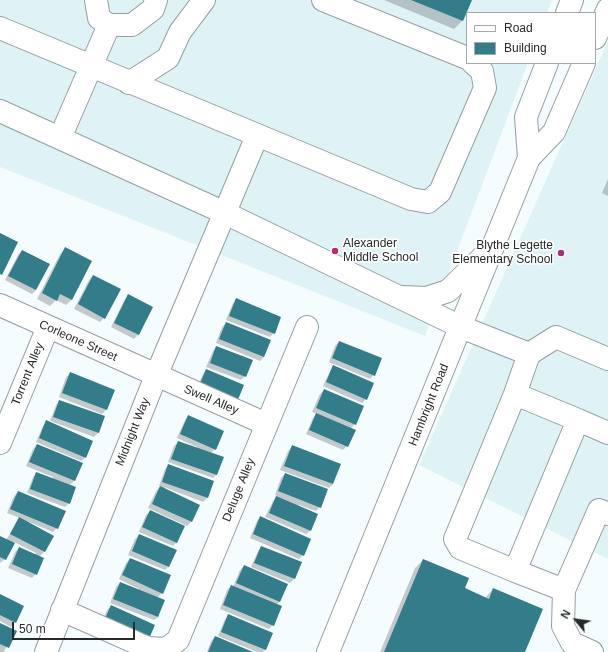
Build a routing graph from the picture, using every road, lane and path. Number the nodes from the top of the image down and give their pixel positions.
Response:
1 (96, 0) edge
2 (156, 0) edge
3 (204, 0) edge
4 (323, 0) edge
5 (572, 0) edge
6 (608, 8) edge
7 (567, 12) edge
8 (109, 25) junction
9 (0, 28) edge
10 (596, 36) edge
11 (466, 58) edge
12 (474, 64) edge
13 (547, 64) edge
14 (584, 64) edge
15 (91, 67) junction
16 (129, 83) junction
17 (0, 111) edge
18 (257, 136) junction
19 (60, 138) junction
20 (529, 158) junction
21 (225, 213) junction
22 (494, 245) junction
23 (401, 297) junction
24 (0, 305) edge
25 (48, 327) junction
26 (307, 327) dead end
27 (461, 327) junction
28 (529, 354) junction
29 (608, 359) edge
30 (156, 376) junction
31 (515, 394) junction
32 (578, 420) junction
33 (266, 424) junction
34 (608, 433) edge
35 (0, 443) edge
36 (608, 514) edge
37 (515, 571) junction
38 (564, 590) junction
39 (62, 610) junction
40 (46, 652) edge
41 (328, 652) edge
42 (592, 652) edge

1 - 8 street
2 - 8 street
3 - 16 street
4 - 11 street
5 - 7 street
6 - 10 street
8 - 15 street
9 - 15 street
12 - 18 street
13 - 20 street, Hambright Road
14 - 20 street, Hambright Road
15 - 16 street
15 - 19 street
16 - 18 street
17 - 19 street
18 - 21 street, Midnight Way
19 - 21 street
20 - 22 street, Hambright Road
21 - 23 street
21 - 30 street, Midnight Way
22 - 23 street
22 - 27 street, Hambright Road
23 - 27 street
24 - 25 street, Corleone Street
25 - 30 street, Corleone Street
25 - 35 street, Torrent Alley
26 - 33 street, Deluge Alley
27 - 28 street
27 - 41 street, Hambright Road
28 - 29 street
28 - 31 street
30 - 33 street, Swell Alley
30 - 39 street, Midnight Way
31 - 32 street
31 - 37 street
32 - 34 street
32 - 37 street
33 - 39 street, Deluge Alley
36 - 38 street
37 - 38 street
38 - 42 street
39 - 40 street, Midnight Way

